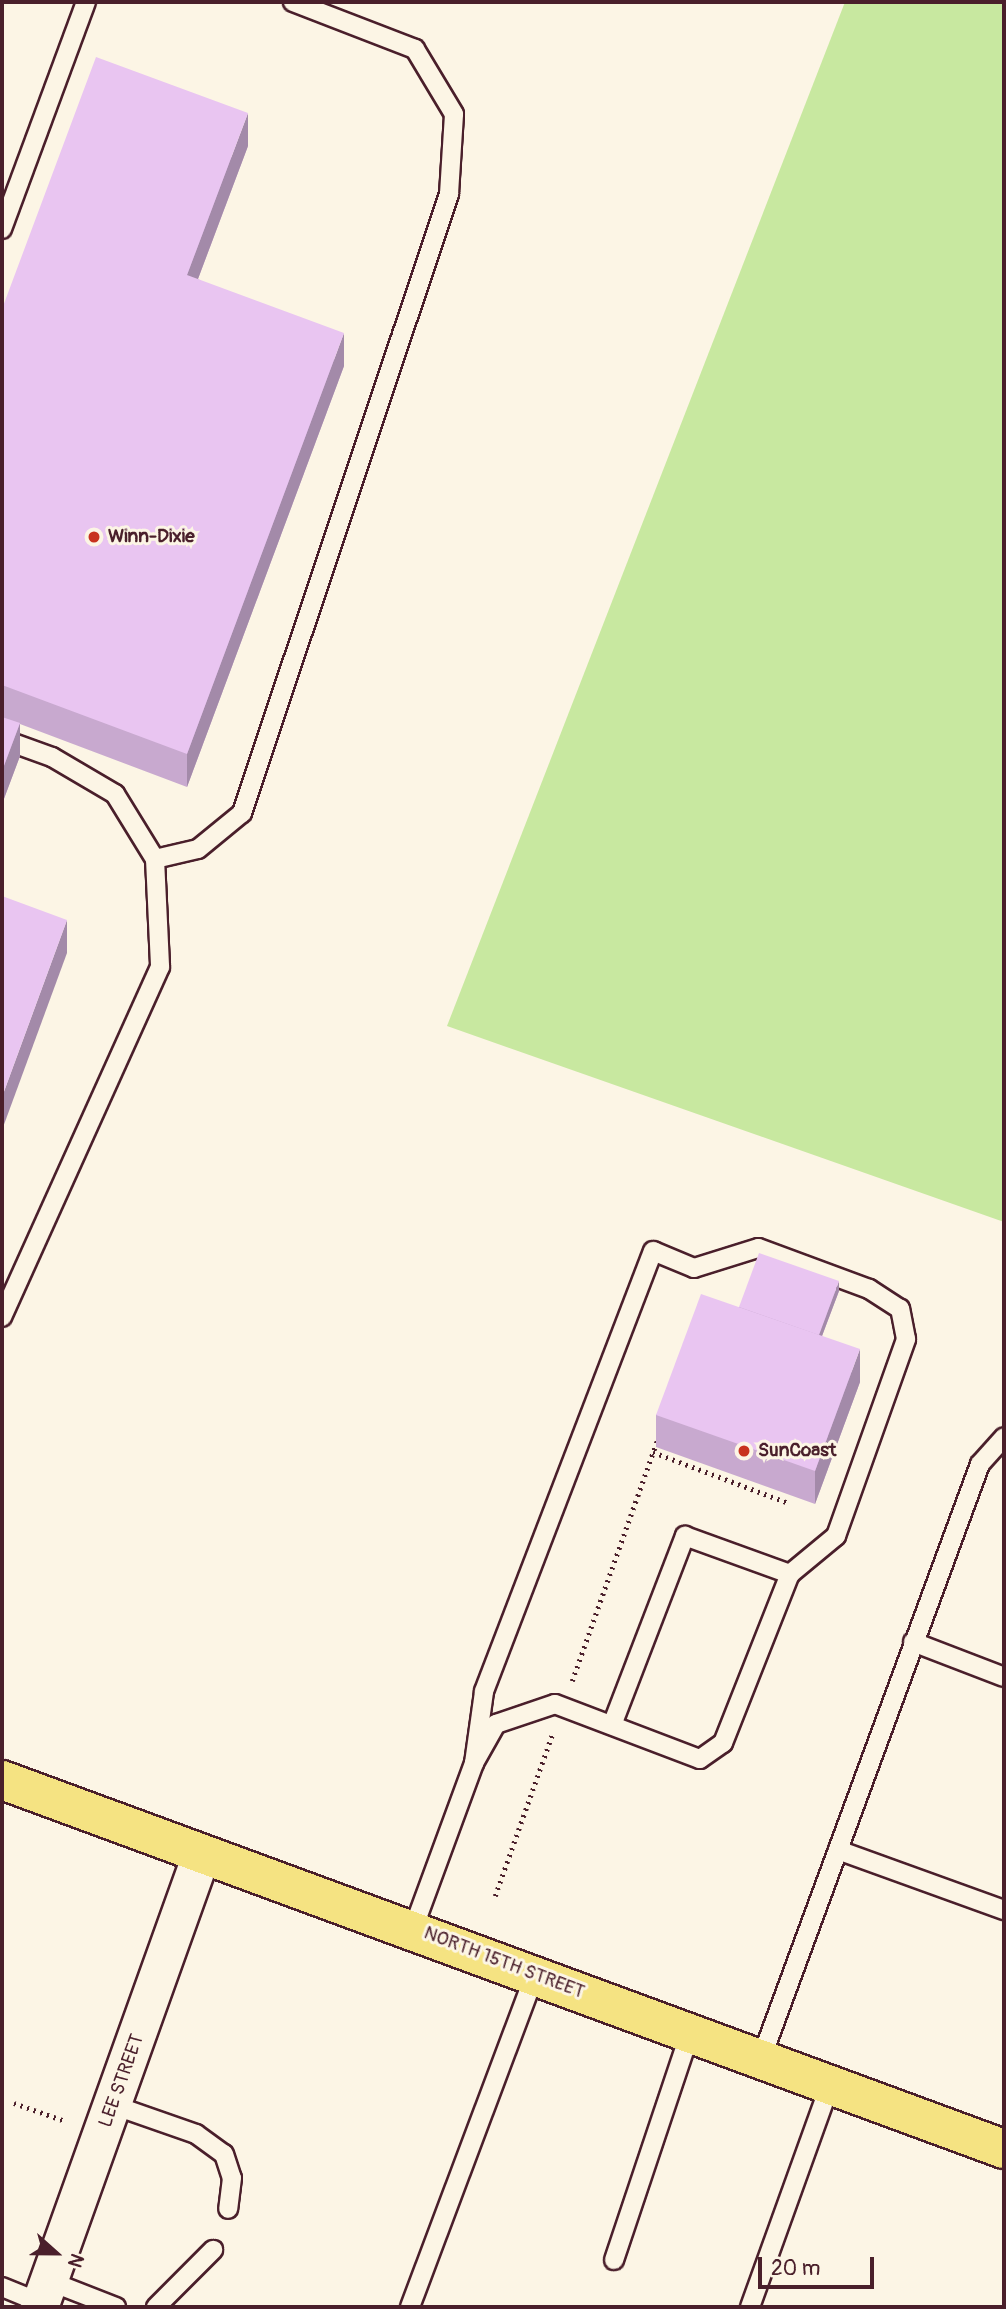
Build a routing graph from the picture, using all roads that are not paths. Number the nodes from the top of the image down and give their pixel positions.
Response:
1 (86, 2) edge
2 (293, 2) edge
3 (2, 229) edge
4 (2, 739) edge
5 (155, 859) junction
6 (2, 1317) edge
7 (1004, 1437) edge
8 (790, 1574) junction
9 (913, 1642) junction
10 (1004, 1677) edge
11 (612, 1726) junction
12 (474, 1763) junction
13 (2, 1780) edge
14 (838, 1850) junction
15 (202, 1853) junction
16 (1004, 1909) edge
17 (414, 1928) junction
18 (535, 1975) junction
19 (690, 2033) junction
20 (761, 2059) junction
21 (830, 2085) junction
22 (113, 2105) junction
23 (1004, 2149) edge
24 (228, 2209) dead end
25 (213, 2250) dead end
26 (614, 2260) dead end
27 (2, 2287) edge
28 (43, 2297) edge
29 (116, 2307) edge
30 (156, 2307) edge
31 (411, 2307) edge
32 (750, 2307) edge

1 - 3 lane
2 - 5 lane
4 - 5 lane
5 - 6 lane
7 - 9 lane
8 - 11 lane
8 - 11 lane
8 - 12 lane
9 - 10 lane
9 - 14 lane
11 - 12 lane
12 - 17 lane
13 - 15 highway, NORTH 15TH STREET
14 - 16 lane
14 - 20 lane
15 - 17 highway, NORTH 15TH STREET
15 - 22 street, LEE STREET
17 - 18 highway, NORTH 15TH STREET
18 - 19 highway, NORTH 15TH STREET
18 - 31 lane
19 - 20 highway, NORTH 15TH STREET
19 - 26 lane
20 - 21 highway, NORTH 15TH STREET
21 - 23 highway, NORTH 15TH STREET
21 - 32 lane
22 - 24 lane
22 - 28 street, LEE STREET
25 - 30 lane
27 - 28 lane
28 - 29 lane

